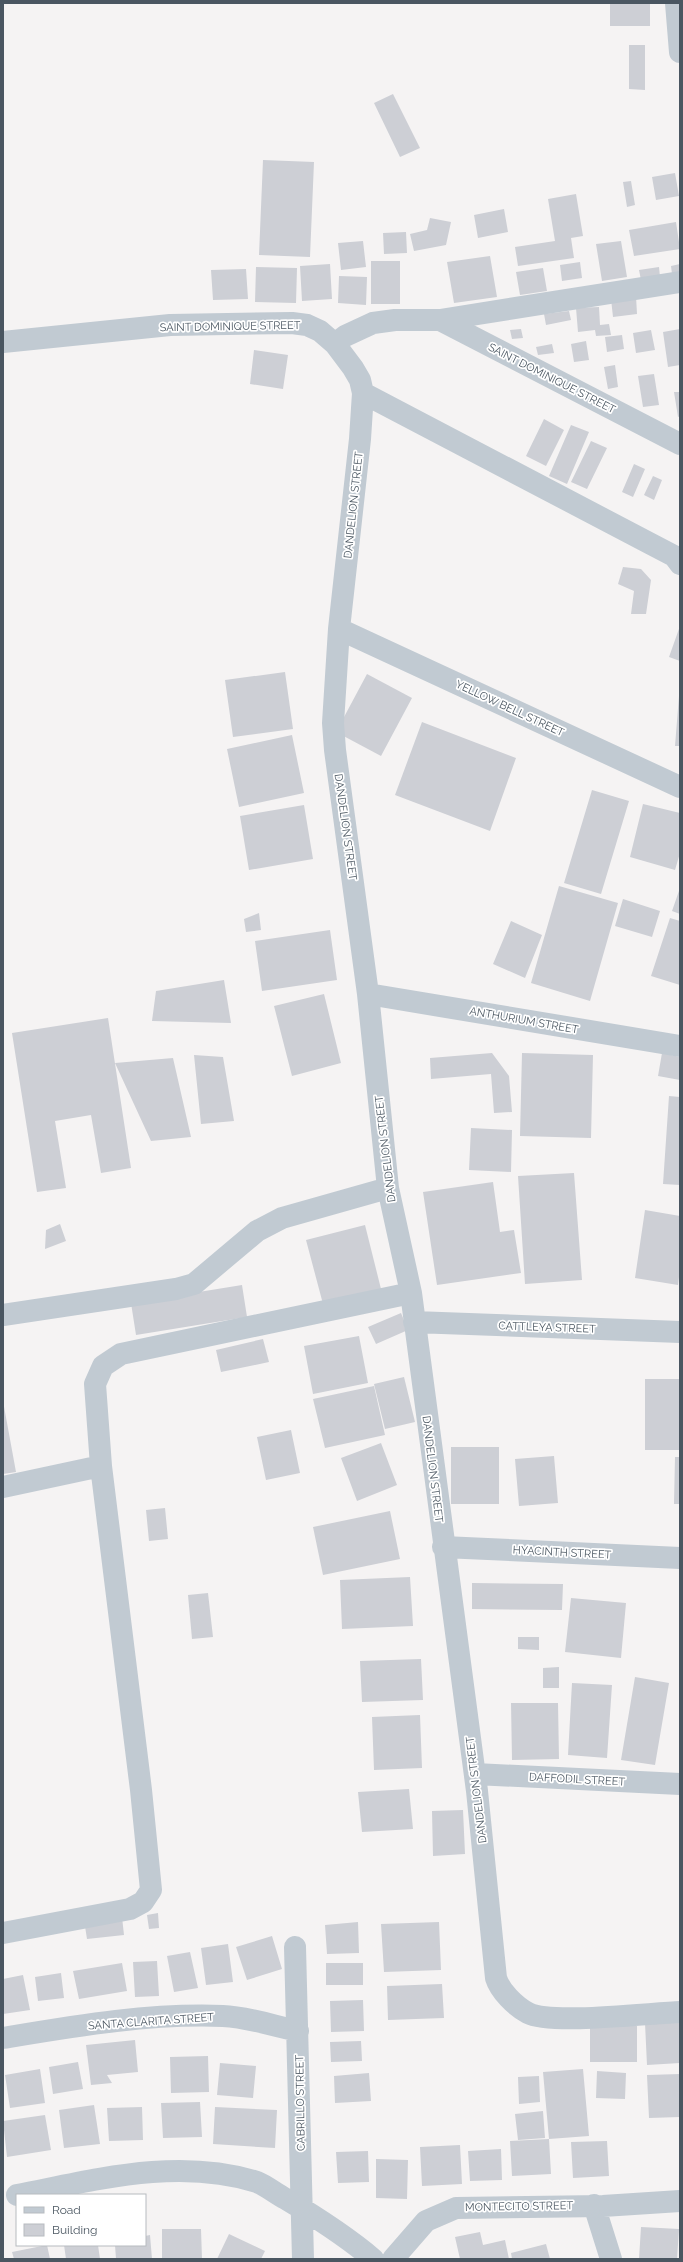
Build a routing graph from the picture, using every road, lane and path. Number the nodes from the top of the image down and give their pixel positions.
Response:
1 (676, 3) edge
2 (680, 52) edge
3 (680, 282) edge
4 (440, 320) junction
5 (3, 342) edge
6 (335, 344) junction
7 (363, 394) junction
8 (680, 444) edge
9 (680, 564) edge
10 (339, 629) junction
11 (680, 787) edge
12 (368, 994) junction
13 (680, 1046) edge
14 (388, 1188) junction
15 (411, 1294) junction
16 (3, 1315) edge
17 (414, 1322) junction
18 (680, 1332) edge
19 (102, 1466) junction
20 (3, 1487) edge
21 (443, 1547) junction
22 (680, 1558) edge
23 (475, 1774) junction
24 (680, 1784) edge
25 (3, 1933) edge
26 (295, 1947) dead end
27 (680, 2012) edge
28 (298, 2031) junction
29 (3, 2038) edge
30 (23, 2194) edge
31 (16, 2195) edge
32 (3, 2198) edge
33 (680, 2201) edge
34 (594, 2205) junction
35 (302, 2209) junction
36 (303, 2259) edge
37 (373, 2259) edge
38 (393, 2259) edge
39 (611, 2259) edge

1 - 2 street
3 - 4 street
4 - 6 street, SAINT DOMINIQUE STREET
4 - 8 street, SAINT DOMINIQUE STREET
5 - 6 street, SAINT DOMINIQUE STREET
6 - 7 street, DANDELION STREET
7 - 9 street
7 - 10 street, DANDELION STREET
10 - 11 street, YELLOW BELL STREET
10 - 12 street, DANDELION STREET
12 - 13 street, ANTHURIUM STREET
12 - 14 street, DANDELION STREET
14 - 15 street, DANDELION STREET
14 - 16 street
15 - 17 street, DANDELION STREET
15 - 19 street
17 - 18 street, CATTLEYA STREET
17 - 21 street, DANDELION STREET
19 - 20 street
19 - 25 street
21 - 22 street, HYACINTH STREET
21 - 23 street, DANDELION STREET
23 - 24 street, DAFFODIL STREET
23 - 27 street, DANDELION STREET
26 - 28 street, CABRILLO STREET
28 - 29 street, SANTA CLARITA STREET
28 - 35 street, CABRILLO STREET
30 - 35 street
31 - 32 street
33 - 34 street, MONTECITO STREET
34 - 38 street, MONTECITO STREET
34 - 39 street
35 - 36 street, CABRILLO STREET
35 - 37 street

